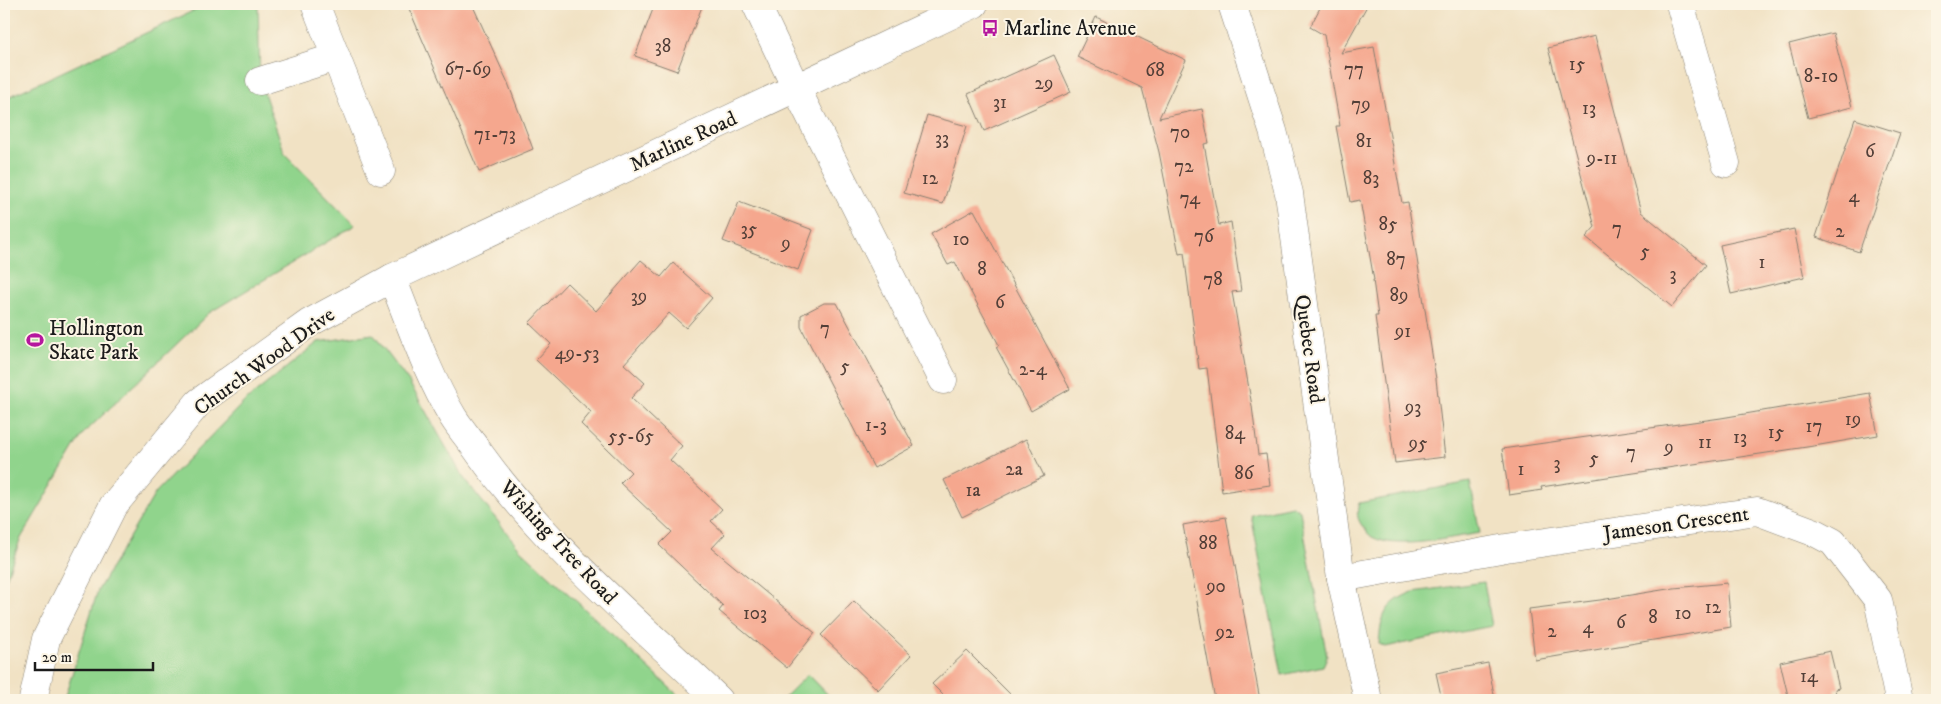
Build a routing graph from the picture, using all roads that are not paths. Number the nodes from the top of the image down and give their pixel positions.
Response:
1 (315, 4) edge
2 (756, 4) edge
3 (974, 4) edge
4 (1232, 4) edge
5 (1680, 4) edge
6 (336, 58) junction
7 (260, 81) dead end
8 (796, 88) junction
9 (1726, 163) dead end
10 (381, 171) dead end
11 (392, 278) junction
12 (943, 380) dead end
13 (1341, 578) junction
14 (33, 700) edge
15 (719, 700) edge
16 (1368, 700) edge
17 (1899, 700) edge

1 - 6 street
2 - 8 street
3 - 8 street, Marline Road
4 - 13 street, Quebec Road
5 - 9 street
6 - 7 street
6 - 10 street
8 - 11 street, Marline Road
8 - 12 street
11 - 14 street, Church Wood Drive
11 - 15 street, Wishing Tree Road
13 - 16 street, Quebec Road
13 - 17 street, Jameson Crescent

